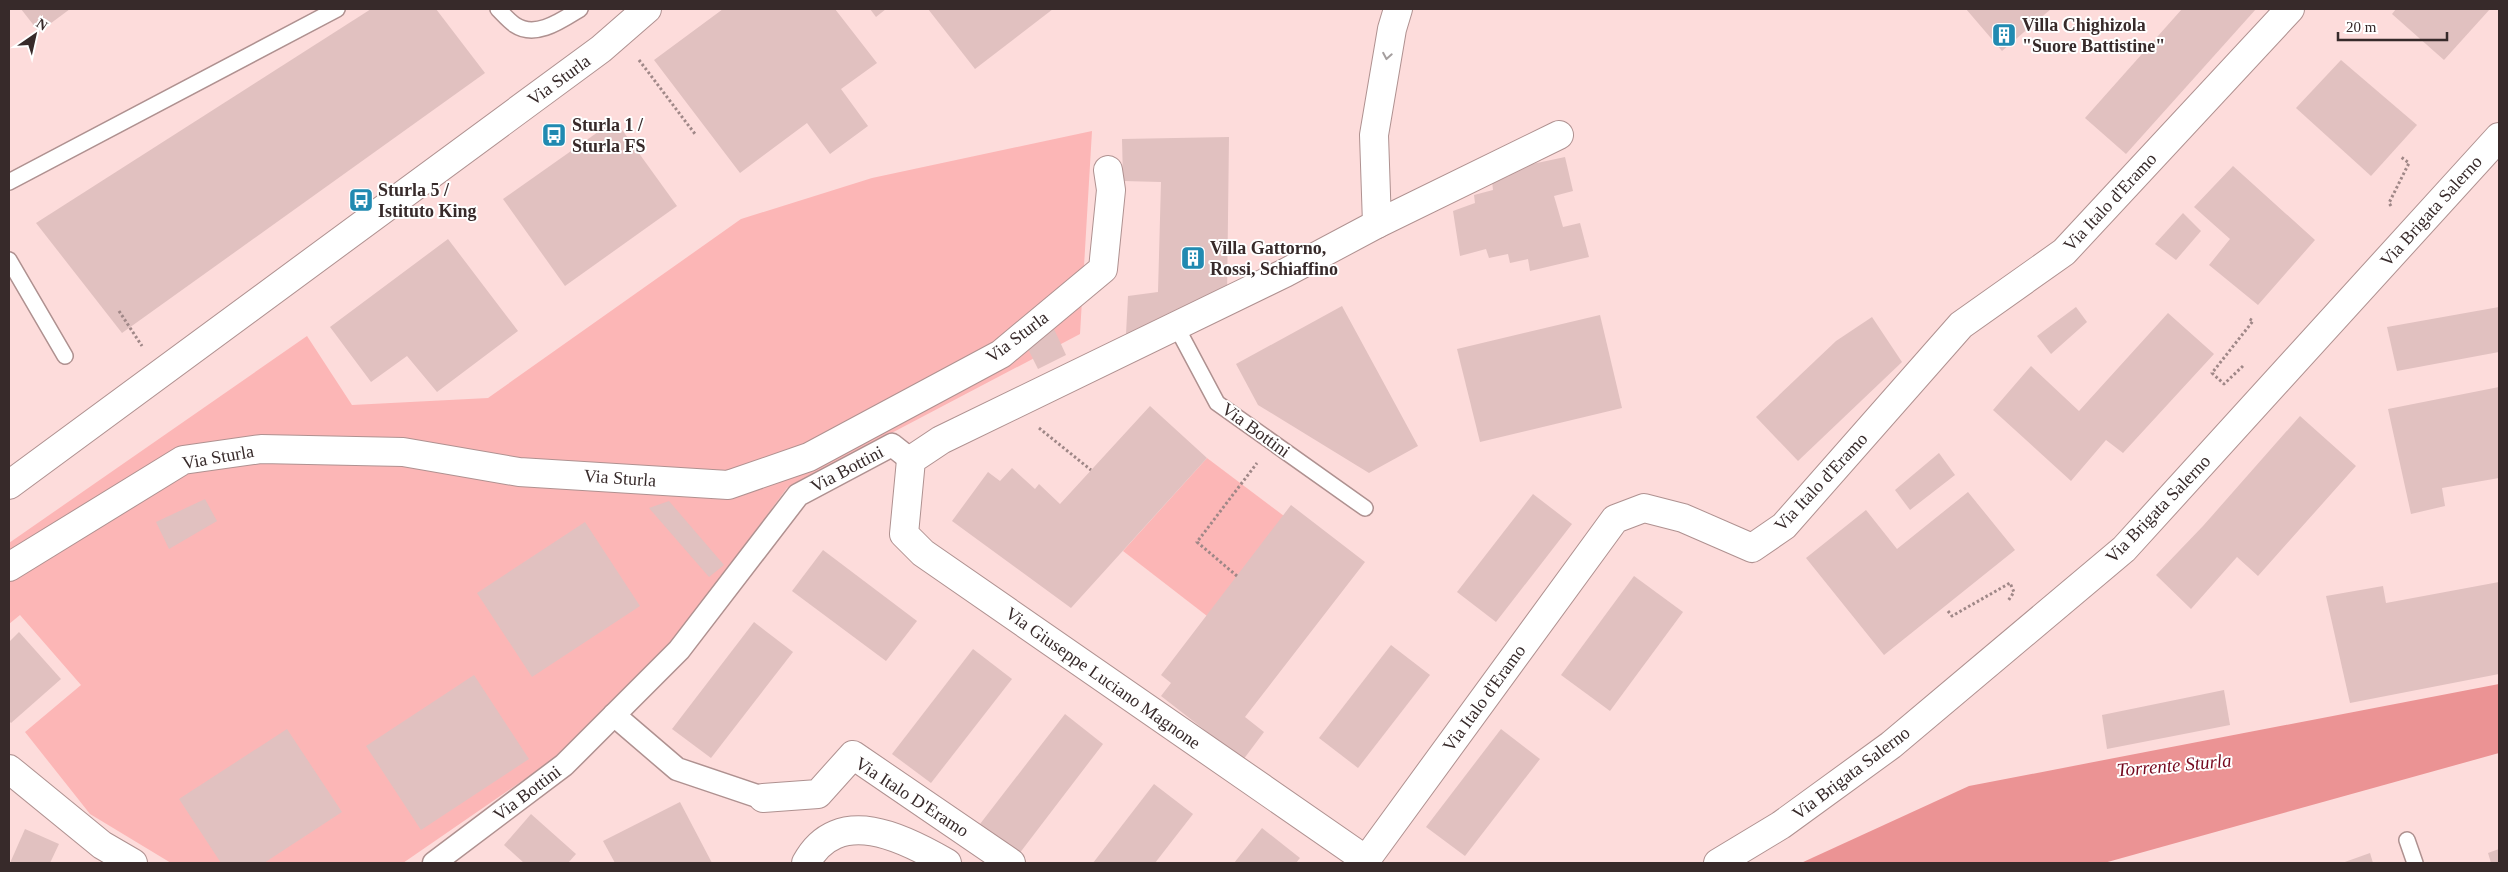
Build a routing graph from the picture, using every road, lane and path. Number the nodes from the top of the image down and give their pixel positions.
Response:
1 (337, 9) edge
2 (498, 9) edge
3 (580, 9) edge
4 (1398, 9) edge
5 (2290, 9) edge
6 (643, 11) edge
7 (639, 60) dead end
8 (694, 134) dead end
9 (1559, 135) dead end
10 (2499, 137) edge
11 (1108, 170) dead end
12 (9, 182) edge
13 (1377, 224) junction
14 (9, 260) edge
15 (119, 311) dead end
16 (2248, 318) dead end
17 (1176, 326) junction
18 (143, 348) dead end
19 (65, 356) dead end
20 (2249, 360) dead end
21 (1011, 406) junction
22 (1272, 442) junction
23 (911, 460) junction
24 (1091, 470) dead end
25 (9, 485) edge
26 (1365, 508) dead end
27 (9, 567) edge
28 (1237, 576) dead end
29 (1948, 611) dead end
30 (2013, 642) junction
31 (614, 715) junction
32 (9, 769) edge
33 (763, 798) joint
34 (2407, 840) dead end
35 (1366, 862) edge
36 (134, 863) edge
37 (434, 863) edge
38 (806, 863) edge
39 (947, 863) edge
40 (1011, 863) edge
41 (1718, 863) edge
42 (2415, 863) edge

1 - 12 lane
2 - 3 lane
4 -> 13 street
5 - 35 street, Via Italo d'Eramo
6 - 25 street, Via Sturla
7 - 8 path
9 - 13 street, Via Bottini
10 - 30 street, Via Brigata Salerno
11 - 27 street, Via Sturla
13 - 17 street, Via Bottini
14 - 19 lane
15 - 18 path
16 - 20 path
17 - 21 street, Via Bottini
17 - 22 lane, Via Bottini
21 - 23 street, Via Bottini
21 - 24 path
22 - 26 lane, Via Bottini
22 - 28 path
23 - 31 street, Via Bottini
23 - 35 street, Via Giuseppe Luciano Magnone
29 - 30 path
30 - 41 street, Via Brigata Salerno
31 - 33 street
31 - 37 street, Via Bottini
32 - 36 street
33 - 40 street, Via Italo D'Eramo
34 - 42 lane
38 - 39 street, Via Italo d'Eramo

